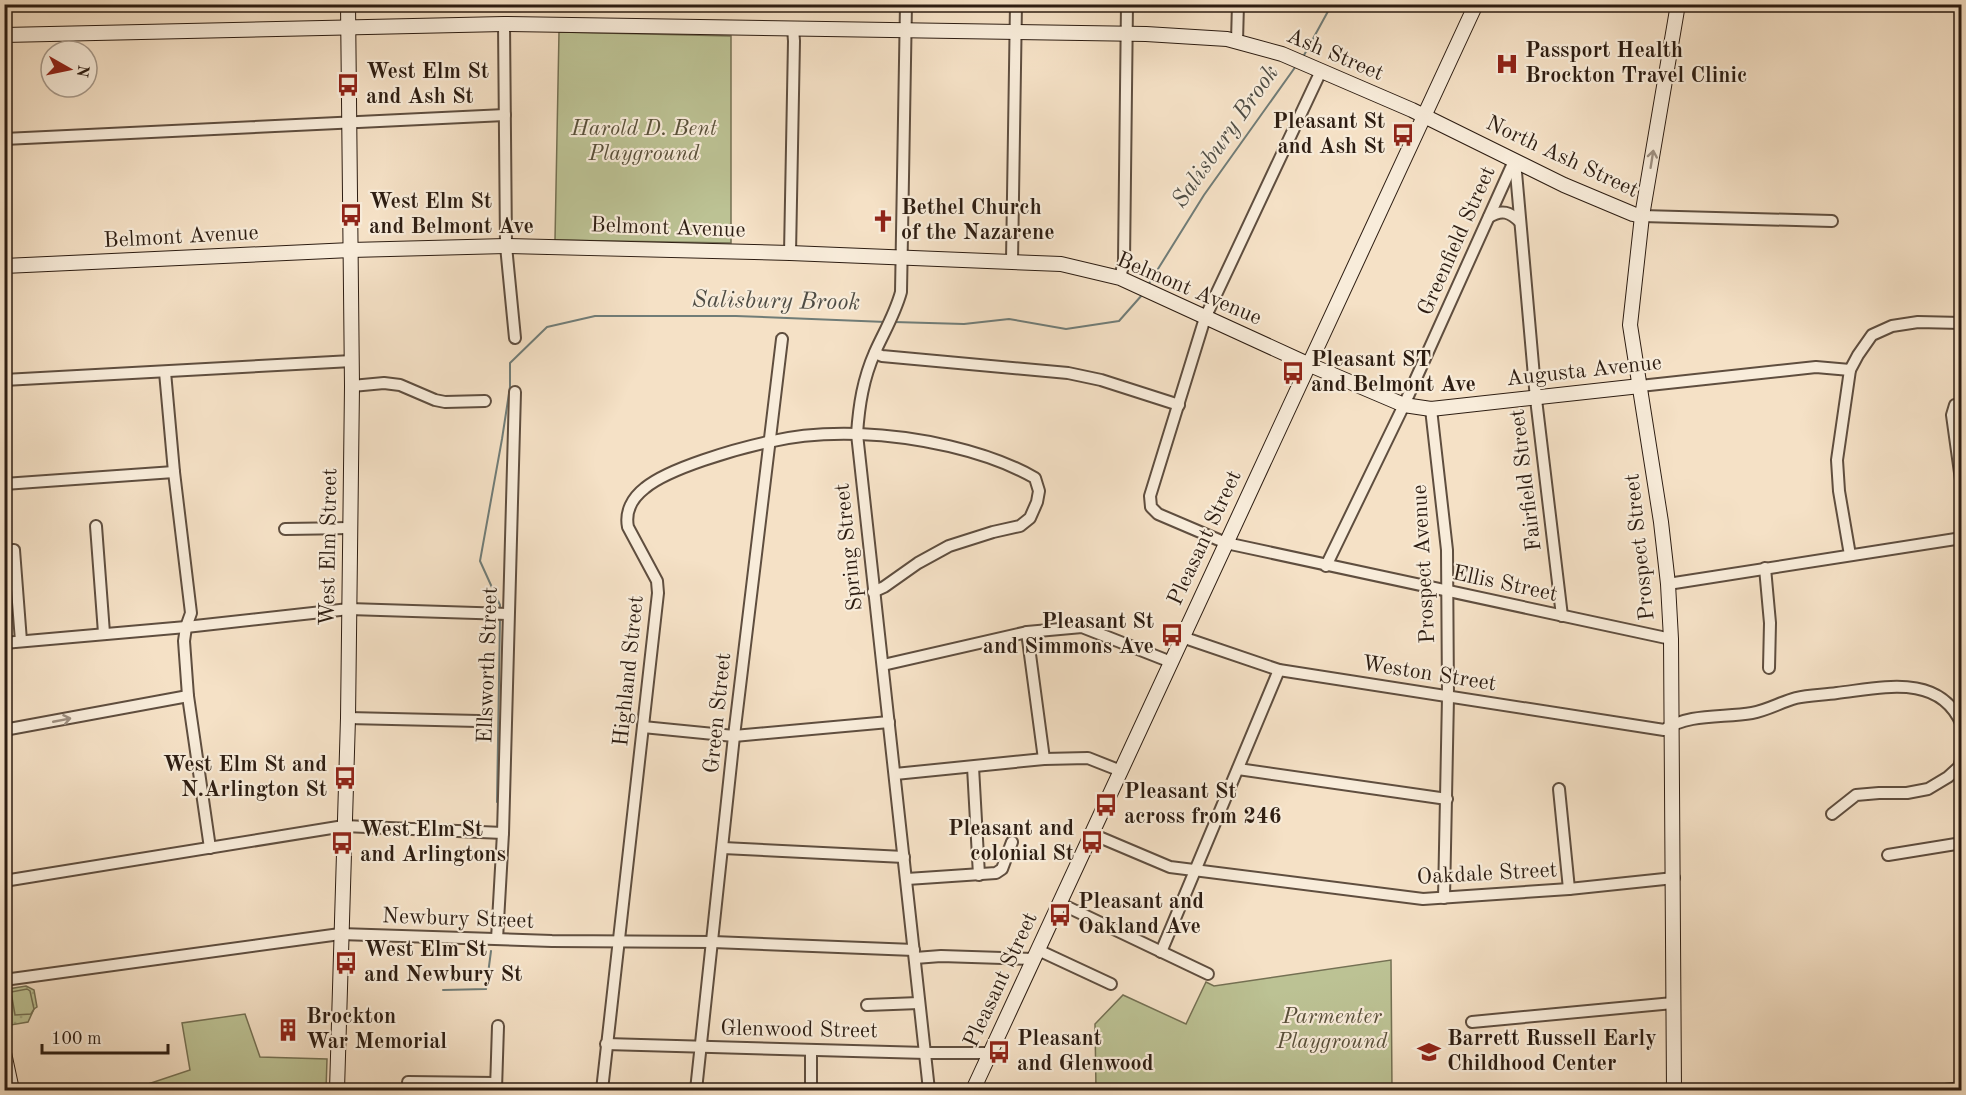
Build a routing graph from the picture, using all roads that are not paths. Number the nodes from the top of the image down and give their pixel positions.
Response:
1 (348, 4) edge
2 (906, 4) edge
3 (1016, 4) edge
4 (1127, 4) edge
5 (1238, 4) edge
6 (1476, 4) edge
7 (1678, 4) edge
8 (504, 24) junction
9 (349, 28) junction
10 (793, 28) junction
11 (905, 31) junction
12 (1015, 32) junction
13 (1126, 34) junction
14 (4, 35) edge
15 (1237, 41) junction
16 (1321, 70) junction
17 (505, 115) junction
18 (1423, 117) junction
19 (350, 122) junction
20 (4, 139) edge
21 (1515, 160) junction
22 (1489, 216) junction
23 (1642, 216) junction
24 (1832, 221) dead end
25 (1520, 222) junction
26 (506, 246) junction
27 (351, 250) junction
28 (790, 253) junction
29 (902, 258) junction
30 (1012, 261) junction
31 (4, 266) edge
32 (1120, 278) junction
33 (1205, 318) junction
34 (1962, 323) edge
35 (515, 338) dead end
36 (782, 339) dead end
37 (874, 353) junction
38 (352, 361) junction
39 (1310, 365) junction
40 (1850, 370) junction
41 (165, 372) junction
42 (4, 380) edge
43 (352, 386) junction
44 (1640, 386) junction
45 (515, 392) dead end
46 (1536, 399) junction
47 (484, 401) dead end
48 (1179, 405) junction
49 (1404, 405) junction
50 (1958, 406) edge
51 (1431, 409) junction
52 (857, 434) junction
53 (770, 441) junction
54 (174, 472) junction
55 (4, 484) edge
56 (1962, 487) edge
57 (96, 526) dead end
58 (351, 528) junction
59 (285, 529) dead end
60 (1962, 538) edge
61 (1226, 543) junction
62 (4, 551) edge
63 (1850, 555) junction
64 (1326, 566) junction
65 (1765, 568) junction
66 (1668, 584) junction
67 (873, 592) junction
68 (1448, 592) junction
69 (349, 609) junction
70 (502, 614) junction
71 (1562, 616) junction
72 (186, 627) junction
73 (1027, 632) junction
74 (104, 633) junction
75 (1182, 637) junction
76 (1671, 639) junction
77 (21, 641) junction
78 (4, 643) edge
79 (1171, 662) junction
80 (883, 665) junction
81 (1769, 668) dead end
82 (1279, 670) junction
83 (188, 696) junction
84 (1448, 697) junction
85 (348, 718) junction
86 (479, 721) dead end
87 (889, 722) junction
88 (1672, 725) junction
89 (1962, 725) edge
90 (643, 727) junction
91 (4, 730) edge
92 (734, 736) junction
93 (1962, 757) edge
94 (1044, 759) junction
95 (973, 767) junction
96 (1238, 769) junction
97 (1121, 771) junction
98 (895, 774) junction
99 (1559, 789) dead end
100 (1447, 799) junction
101 (1832, 814) dead end
102 (344, 826) junction
103 (503, 833) junction
104 (1092, 834) junction
105 (1012, 842) dead end
106 (1962, 843) edge
107 (210, 848) junction
108 (723, 848) junction
109 (1888, 855) dead end
110 (904, 856) junction
111 (1196, 869) junction
112 (979, 875) junction
113 (1674, 878) junction
114 (907, 879) junction
115 (4, 881) edge
116 (1569, 889) junction
117 (1444, 898) junction
118 (1059, 903) junction
119 (340, 934) junction
120 (497, 939) junction
121 (619, 942) junction
122 (713, 942) junction
123 (1161, 952) junction
124 (914, 954) junction
125 (1036, 954) junction
126 (1208, 974) dead end
127 (4, 980) edge
128 (1111, 984) dead end
129 (919, 1003) junction
130 (1673, 1003) junction
131 (867, 1005) dead end
132 (1472, 1022) dead end
133 (498, 1026) dead end
134 (606, 1044) junction
135 (702, 1047) junction
136 (811, 1050) junction
137 (4, 1053) edge
138 (926, 1053) junction
139 (991, 1053) junction
140 (408, 1082) dead end
141 (496, 1087) edge
142 (1962, 1088) edge
143 (12, 1090) edge
144 (337, 1090) edge
145 (602, 1090) edge
146 (696, 1090) edge
147 (811, 1090) edge
148 (929, 1090) edge
149 (973, 1090) edge
150 (1674, 1090) edge
151 (1945, 1090) edge

1 - 9 street, West Elm Street
2 - 11 street, Spring Street
3 - 12 street
4 - 13 street
5 - 15 street
6 - 18 street, Pleasant Street
23 -> 7 street, Prospect Street
8 - 9 street, Ash Street
8 - 10 street, Ash Street
8 - 17 street
9 - 14 street, Ash Street
9 - 19 street, West Elm Street
10 - 11 street, Ash Street
10 - 28 street
11 - 12 street, Ash Street
11 - 29 street, Spring Street
12 - 13 street, Ash Street
12 - 30 street
13 - 15 street, Ash Street
13 - 32 street
15 - 16 street, Ash Street
16 - 18 street, Ash Street
16 - 33 street
17 - 19 street
17 - 26 street
18 - 21 street, North Ash Street
18 - 39 street, Pleasant Street
19 - 20 street
19 - 27 street, West Elm Street
21 - 22 street, Greenfield Street
21 - 23 street, North Ash Street
21 - 25 street, Fairfield Street
22 - 25 street
22 - 49 street, Greenfield Street
23 - 24 street, North Ash Street
23 - 44 street, Prospect Street
25 - 46 street, Fairfield Street
26 - 27 street, Belmont Avenue
26 - 28 street, Belmont Avenue
26 - 35 street
27 - 31 street, Belmont Avenue
27 - 38 street, West Elm Street
28 - 29 street, Belmont Avenue
29 - 30 street, Belmont Avenue
29 - 37 street, Spring Street
30 - 32 street, Belmont Avenue
32 - 33 street, Belmont Avenue
33 - 39 street, Belmont Avenue
33 - 48 street
34 - 40 street
36 - 53 street, Green Street
37 - 48 street
37 - 52 street, Spring Street
38 - 41 street
38 - 43 street, West Elm Street
39 - 49 street, Augusta Avenue
39 - 61 street, Pleasant Street
40 - 44 street, Augusta Avenue
40 - 63 street
41 - 42 street
41 - 54 street
43 - 47 street
43 - 58 street, West Elm Street
44 - 46 street, Augusta Avenue
44 - 66 street, Prospect Street
45 - 70 street, Ellsworth Street
46 - 51 street, Augusta Avenue
46 - 71 street, Fairfield Street
48 - 61 street, Ellis Street
49 - 51 street, Augusta Avenue
49 - 64 street, Greenfield Street
50 - 56 street
51 - 68 street, Prospect Avenue
52 - 53 street, Highland Street
52 - 67 street, Spring Street
52 - 67 street, Highland Street
53 - 90 street, Highland Street
53 - 92 street, Green Street
54 - 55 street
54 - 72 street
57 - 74 street
58 - 59 street
58 - 69 street, West Elm Street
60 - 63 street
61 - 64 street, Ellis Street
61 - 75 street, Pleasant Street
62 - 77 street
63 - 65 street
64 - 68 street, Ellis Street
65 - 66 street
65 - 81 street
66 - 76 street, Prospect Street
67 - 80 street, Spring Street
68 - 71 street, Ellis Street
68 - 84 street, Prospect Avenue
69 - 70 street
69 - 72 street
69 - 85 street, West Elm Street
70 - 103 street, Ellsworth Street
71 - 76 street, Ellis Street
72 - 74 street
72 - 83 street
73 - 79 street
73 - 80 street
73 - 94 street
74 - 77 street
75 - 79 street, Pleasant Street
75 - 82 street, Weston Street
76 - 88 street, Prospect Street
77 - 78 street
79 - 97 street, Pleasant Street
80 - 87 street, Spring Street
82 - 84 street, Weston Street
82 - 96 street
91 -> 83 street
83 - 107 street
84 - 88 street, Weston Street
84 - 100 street, Prospect Avenue
85 - 86 street
85 - 102 street, West Elm Street
87 - 92 street
87 - 98 street, Spring Street
88 - 89 street, Weston Street
88 - 113 street, Prospect Street
90 - 92 street
90 - 121 street, Highland Street
92 - 108 street, Green Street
93 - 101 street
94 - 95 street
94 - 97 street
95 - 98 street
95 - 112 street
96 - 100 street
96 - 111 street
97 - 104 street, Pleasant Street
98 - 110 street, Spring Street
99 - 116 street
100 - 117 street, Prospect Avenue
102 - 103 street
102 - 107 street
102 - 119 street, West Elm Street
103 - 120 street, Ellsworth Street
104 - 111 street, Oakdale Street
104 - 118 street, Pleasant Street
105 - 112 street
106 - 109 street
107 - 115 street
108 - 110 street
108 - 122 street, Green Street
110 - 114 street, Spring Street
111 - 117 street, Oakdale Street
111 - 123 street
112 - 114 street
113 - 116 street, Oakdale Street
113 - 130 street, Prospect Street
114 - 124 street, Spring Street
116 - 117 street, Oakdale Street
118 - 123 street
118 - 125 street, Pleasant Street
119 - 120 street, Newbury Street
119 - 127 street, Newbury Street
119 - 144 street, West Elm Street
120 - 121 street, Newbury Street
121 - 122 street, Newbury Street
121 - 134 street, Highland Street
122 - 124 street, Newbury Street
122 - 135 street, Green Street
123 - 126 street
124 - 125 street, Newbury Street
124 - 129 street, Spring Street
125 - 128 street
125 - 139 street, Pleasant Street
129 - 131 street
129 - 138 street, Spring Street
130 - 132 street
130 - 150 street, Prospect Street
133 - 141 street
134 - 135 street, Glenwood Street
134 - 145 street, Highland Street
135 - 136 street, Glenwood Street
135 - 146 street, Green Street
136 - 138 street, Glenwood Street
136 - 147 street
137 - 143 street
138 - 139 street, Glenwood Street
138 - 148 street, Spring Street
139 - 149 street, Pleasant Street
140 - 141 street
142 - 151 street

